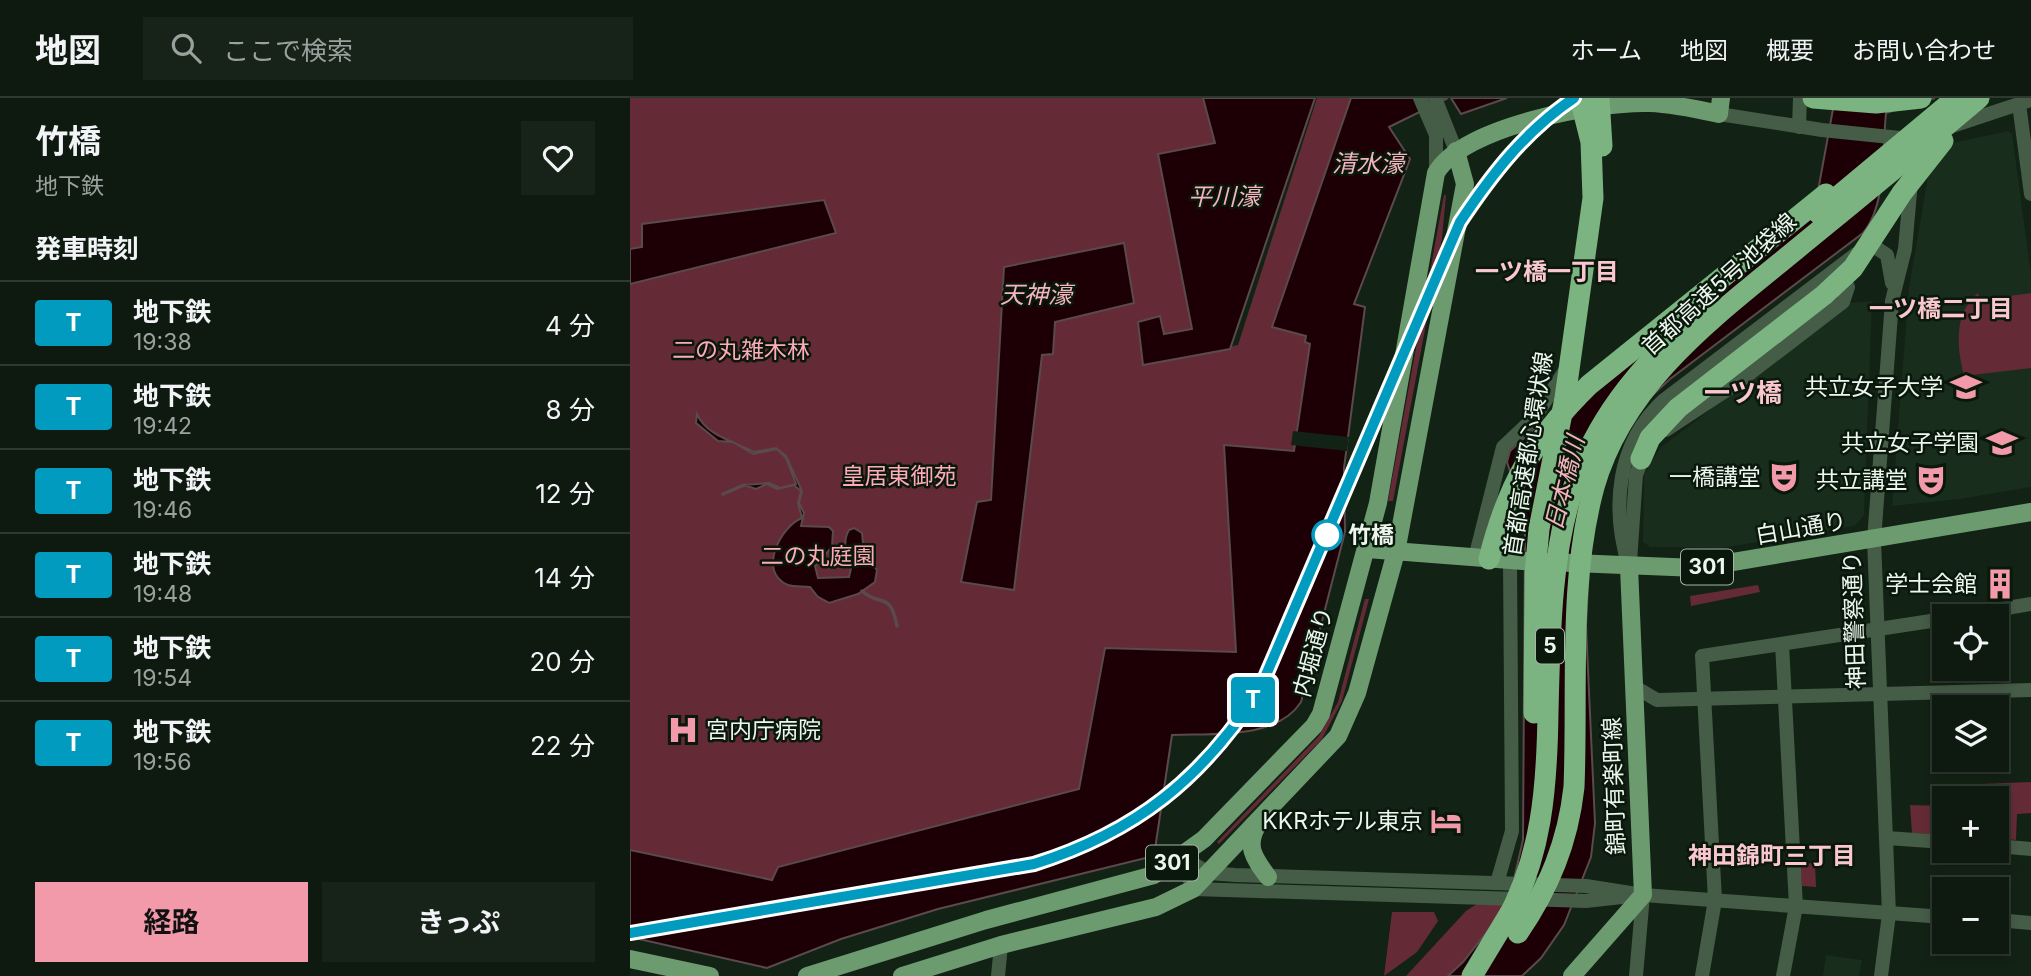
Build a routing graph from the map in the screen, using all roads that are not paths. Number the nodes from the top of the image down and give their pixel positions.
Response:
1 (1420, 98) edge
2 (1435, 98) edge
3 (1800, 98) edge
4 (1813, 98) edge
5 (1922, 98) edge
6 (1980, 98) edge
7 (1587, 100) edge
8 (1952, 101) edge
9 (2025, 102) edge
10 (1720, 106) edge
11 (1440, 124) junction
12 (1799, 127) junction
13 (1912, 139) junction
14 (1455, 151) junction
15 (1436, 173) junction
16 (2031, 194) edge
17 (1911, 195) junction
18 (1864, 248) junction
19 (1832, 272) junction
20 (1892, 301) junction
21 (1641, 459) junction
22 (2031, 512) edge
23 (1874, 540) junction
24 (1367, 549) junction
25 (1396, 552) junction
26 (1499, 560) junction
27 (1629, 567) junction
28 (2031, 604) edge
29 (2009, 608) edge
30 (1932, 621) edge
31 (1877, 630) junction
32 (1782, 644) junction
33 (1635, 687) junction
34 (2031, 690) edge
35 (1879, 694) junction
36 (1785, 697) junction
37 (1703, 699) junction
38 (1272, 806) junction
39 (1886, 838) junction
40 (1932, 841) edge
41 (2009, 847) edge
42 (2031, 849) edge
43 (1182, 857) junction
44 (1209, 873) junction
45 (1268, 877) junction
46 (1504, 883) junction
47 (1193, 889) junction
48 (1643, 895) junction
49 (1715, 900) junction
50 (1796, 906) junction
51 (1889, 914) junction
52 (1932, 916) edge
53 (2009, 921) edge
54 (2031, 923) edge
55 (1512, 928) junction
56 (1001, 945) junction
57 (630, 959) edge
58 (710, 976) edge
59 (807, 976) edge
60 (902, 976) edge
61 (998, 976) edge
62 (1472, 976) edge
63 (1489, 976) edge
64 (1572, 976) edge
65 (1636, 976) edge
66 (1702, 976) edge
67 (1783, 976) edge
68 (1881, 976) edge

1 - 11 street
2 - 11 street
3 - 12 street
4 - 5 highway
6 - 21 highway
6 - 55 highway, 首都高速5号池袋線 / 5
7 - 10 main road
7 - 14 main road
7 - 26 street
7 - 55 highway, 首都高速都心環状線
7 - 55 highway, 首都高速都心環状線
8 - 26 highway
8 - 55 highway, 首都高速5号池袋線 / 5
9 - 13 street
9 - 16 street
10 - 12 street
11 - 14 street
11 - 15 street
12 - 13 street
13 - 17 street, 神田警察通り
14 - 15 main road
14 - 25 main road
15 - 24 main road, 内堀通り
17 - 18 street
17 - 20 street, 神田警察通り
18 - 19 street
18 - 20 street
19 - 21 street
19 - 27 street
20 - 23 street, 神田警察通り
21 - 27 street
22 - 23 main road, 白山通り / 301
23 - 27 main road, 白山通り / 301
23 - 31 street, 神田警察通り
24 - 25 main road, 白山通り / 301
24 - 43 main road, 内堀通り / 301
25 - 26 main road, 白山通り / 301
25 - 38 main road, 301
26 - 27 main road, 白山通り / 301
26 - 46 street
27 - 33 main road, 錦町有楽町線
28 - 29 street
30 - 31 street
31 - 32 street
31 - 35 street, 神田警察通り
32 - 36 street
32 - 37 street
33 - 37 street
33 - 48 main road, 錦町有楽町線
34 - 35 street
35 - 36 street
35 - 39 street, 神田警察通り
36 - 37 street
36 - 50 street
37 - 49 street
38 - 44 main road, 301
38 - 45 main road, 301
39 - 40 street
39 - 51 street, 神田警察通り
41 - 42 street
43 - 44 street
43 - 47 street
43 - 59 main road, 内堀通り / 301
44 - 45 street
44 - 47 main road, 301
45 - 46 street
46 - 48 street
47 - 48 street
47 - 56 main road, 301
48 - 49 street
48 - 64 main road
48 - 65 street
49 - 50 street
49 - 66 street
50 - 51 street
50 - 67 street
51 - 52 street
51 - 68 street, 神田警察通り
53 - 54 street
55 - 62 highway, 首都高速都心環状線
55 - 63 highway, 首都高速都心環状線
56 - 60 main road, 301
56 - 61 street
57 - 58 main road

